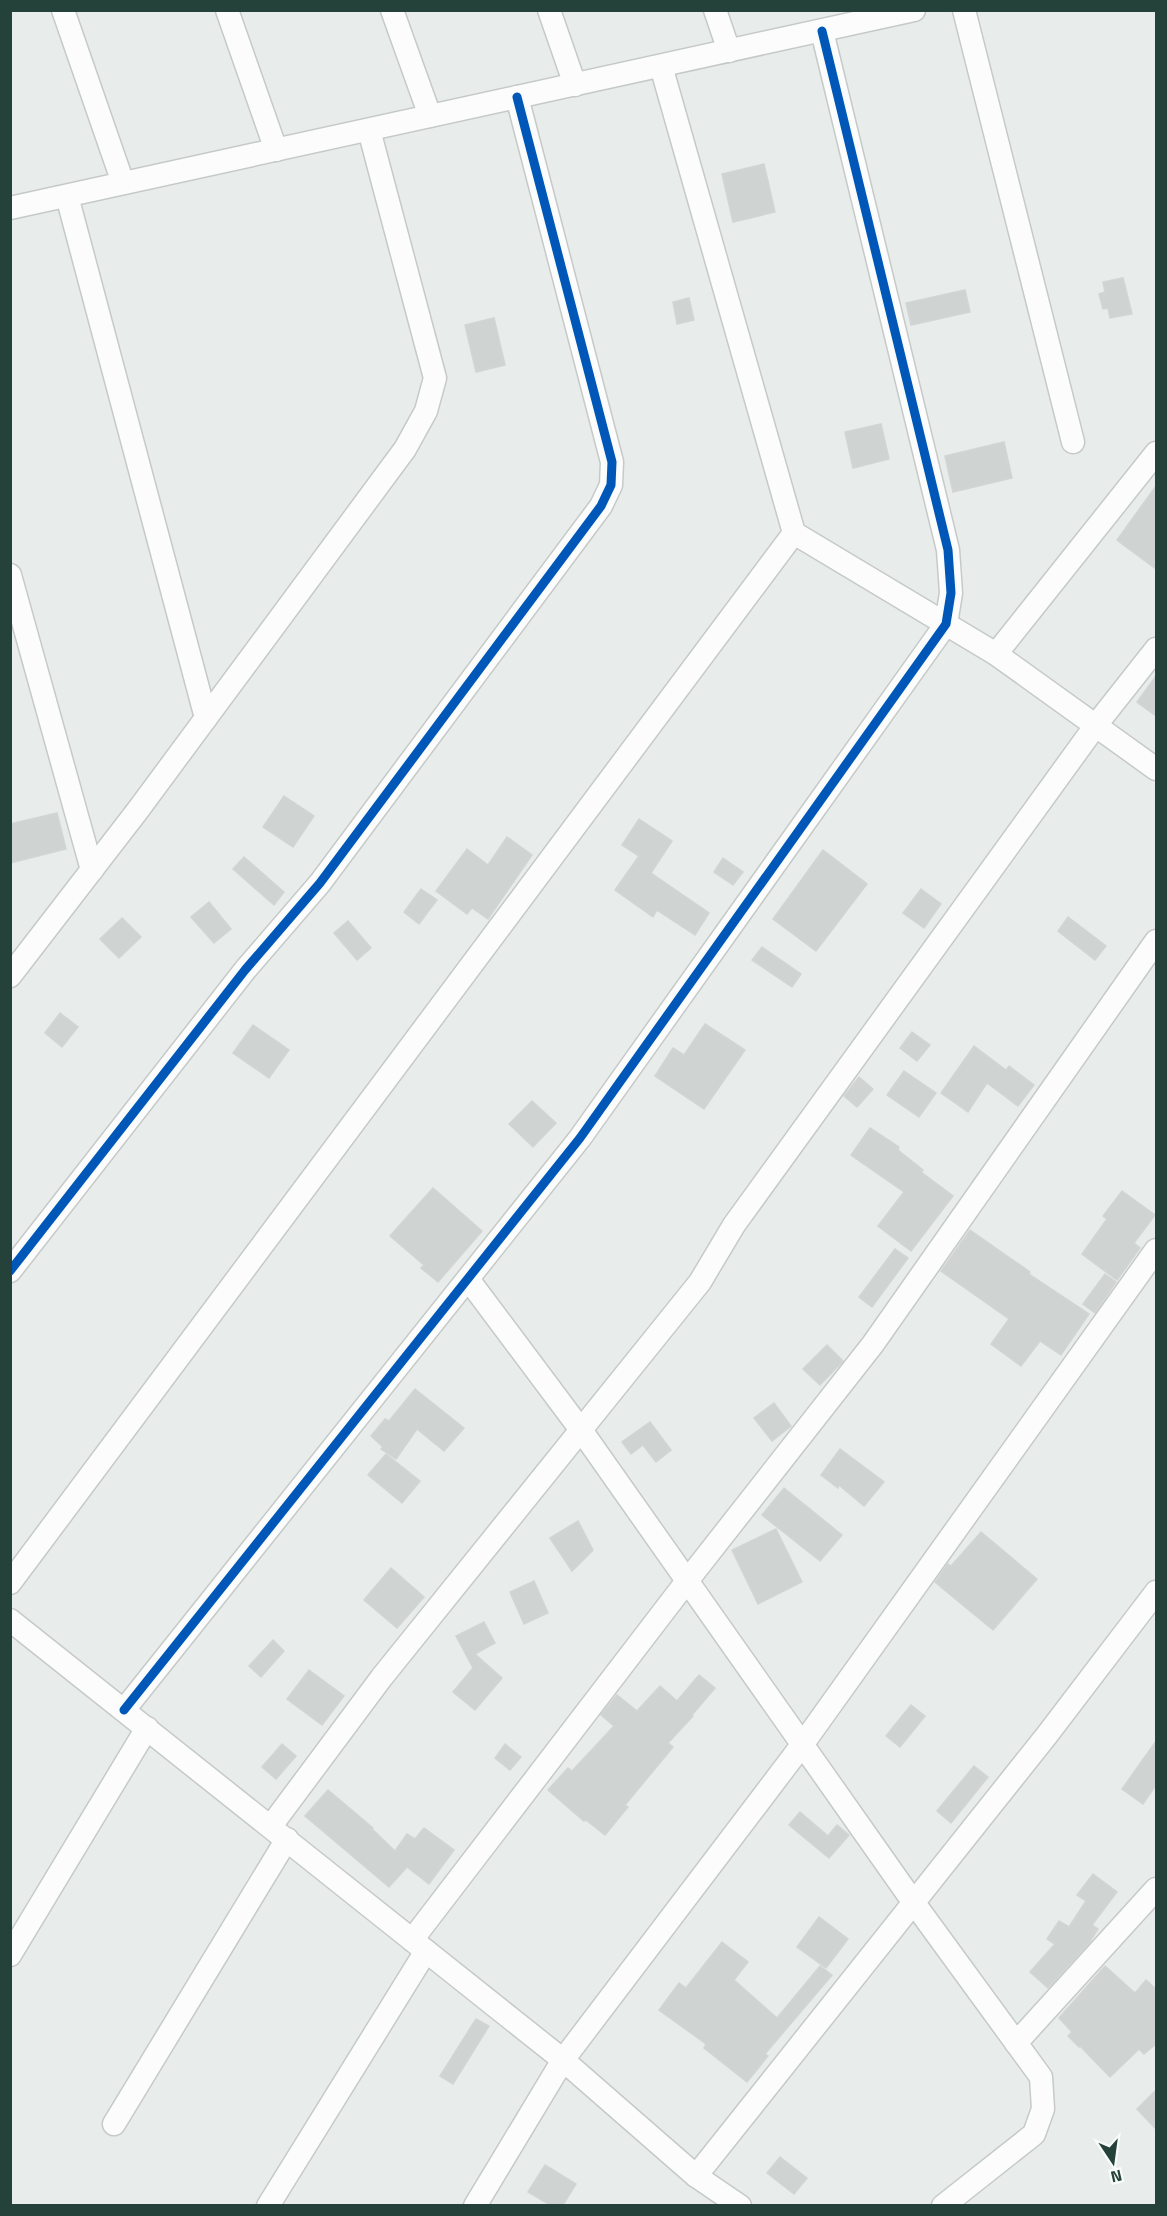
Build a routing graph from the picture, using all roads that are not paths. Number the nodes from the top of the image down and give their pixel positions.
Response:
1 (63, 10) edge
2 (227, 10) edge
3 (392, 10) edge
4 (549, 10) edge
5 (715, 10) edge
6 (914, 10) edge
7 (964, 10) edge
8 (880, 14) edge
9 (822, 31) junction
10 (729, 51) junction
11 (661, 66) junction
12 (575, 85) junction
13 (517, 97) junction
14 (430, 116) junction
15 (369, 130) junction
16 (276, 150) junction
17 (123, 183) junction
18 (67, 196) junction
19 (10, 208) edge
20 (1073, 442) dead end
21 (1156, 453) edge
22 (794, 533) junction
23 (10, 575) edge
24 (946, 624) junction
25 (1156, 648) edge
26 (996, 654) junction
27 (206, 718) junction
28 (1096, 725) junction
29 (1156, 769) edge
30 (92, 870) junction
31 (1156, 941) edge
32 (10, 976) edge
33 (1156, 1250) edge
34 (10, 1271) edge
35 (468, 1279) junction
36 (581, 1430) junction
37 (687, 1581) junction
38 (10, 1583) edge
39 (1156, 1592) edge
40 (10, 1620) edge
41 (124, 1710) junction
42 (147, 1728) junction
43 (802, 1745) junction
44 (279, 1832) junction
45 (1156, 1889) edge
46 (914, 1903) junction
47 (419, 1946) junction
48 (10, 1955) edge
49 (1016, 2043) junction
50 (563, 2060) junction
51 (114, 2124) dead end
52 (696, 2176) junction
53 (268, 2205) edge
54 (475, 2205) edge
55 (740, 2205) edge
56 (943, 2205) edge

1 - 17 street
2 - 16 street
3 - 14 street
4 - 12 street
5 - 10 street
6 - 8 street
7 - 20 street
8 - 9 street
9 - 10 street
9 - 24 street
10 - 11 street
11 - 12 street
11 - 22 street
12 - 13 street
13 - 14 street
13 - 34 street
14 - 15 street
15 - 16 street
15 - 27 street
16 - 17 street
17 - 18 street
18 - 19 street
18 - 27 street
21 - 26 street
22 - 24 street
22 - 38 street
23 - 30 street
24 - 26 street
24 - 35 street
25 - 28 street
26 - 28 street
27 - 30 street
28 - 29 street
28 - 36 street
30 - 32 street
31 - 37 street
33 - 43 street
35 - 36 street
35 - 41 street
36 - 37 street
36 - 44 street
37 - 43 street
37 - 47 street
39 - 46 street
40 - 41 street
41 - 42 street
42 - 44 street
42 - 48 street
43 - 46 street
43 - 50 street
44 - 47 street
44 - 51 street
45 - 49 street
46 - 49 street
46 - 52 street
47 - 50 street
47 - 53 street
49 - 56 street
50 - 52 street
50 - 54 street
52 - 55 street

